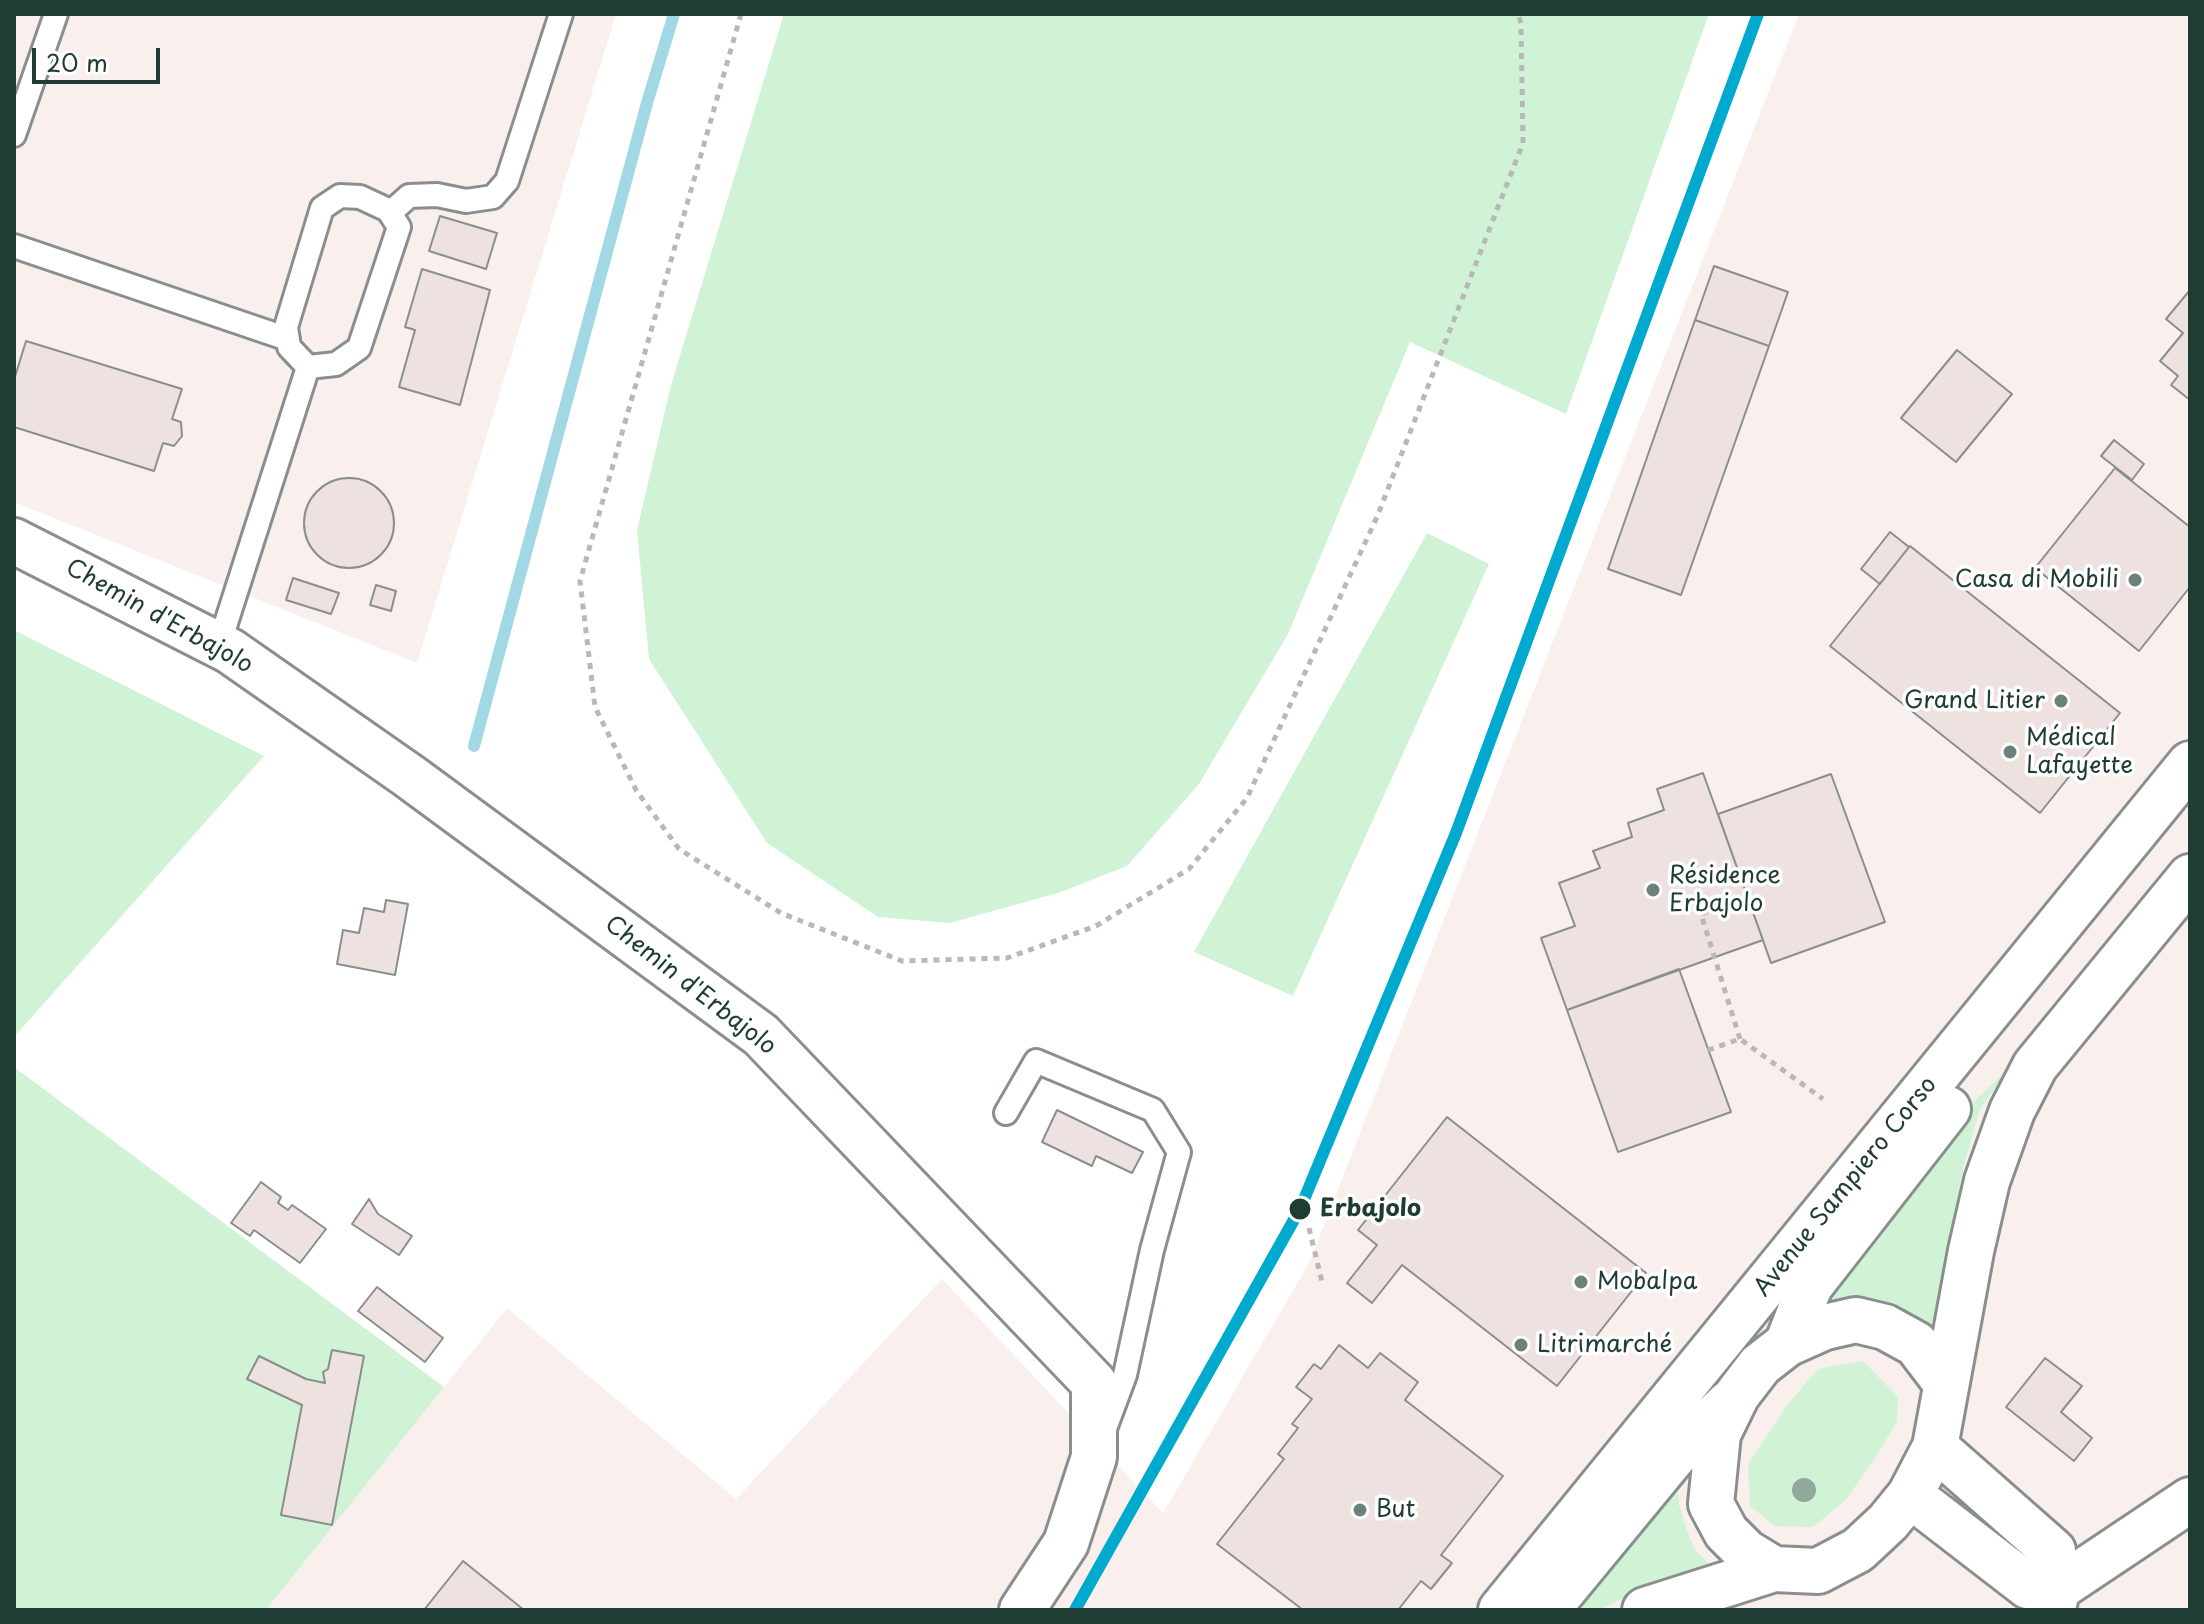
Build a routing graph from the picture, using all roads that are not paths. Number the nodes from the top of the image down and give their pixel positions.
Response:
1 (56, 14) edge
2 (561, 14) edge
3 (14, 135) edge
4 (390, 213) junction
5 (14, 246) edge
6 (288, 339) junction
7 (308, 367) junction
8 (14, 541) edge
9 (219, 645) junction
10 (2190, 764) edge
11 (2190, 808) edge
12 (2190, 877) edge
13 (1006, 1113) dead end
14 (1787, 1344) junction
15 (1945, 1382) junction
16 (1737, 1395) junction
17 (1935, 1447) junction
18 (1094, 1457) junction
19 (1910, 1495) junction
20 (2190, 1500) edge
21 (1774, 1569) junction
22 (2055, 1600) edge
23 (1022, 1610) edge
24 (1501, 1610) edge
25 (1547, 1610) edge
26 (1645, 1610) edge

1 - 3 lane
2 - 4 lane
4 - 6 lane
4 - 7 lane
5 - 6 lane
6 - 7 lane
7 - 9 lane
8 - 9 main road, Chemin d'Erbajolo
9 - 18 main road, Chemin d'Erbajolo
10 - 24 main road, Avenue Sampiero Corso
11 - 14 main road, Avenue Sampiero Corso
12 - 15 main road
13 - 18 lane
14 - 15 main road
14 - 16 main road
15 - 17 main road
16 - 21 main road
16 - 25 main road
17 - 19 main road
17 - 22 main road
18 - 23 main road, Chemin d'Erbajolo
19 - 21 main road
19 - 22 main road
20 - 22 main road
21 - 26 main road

